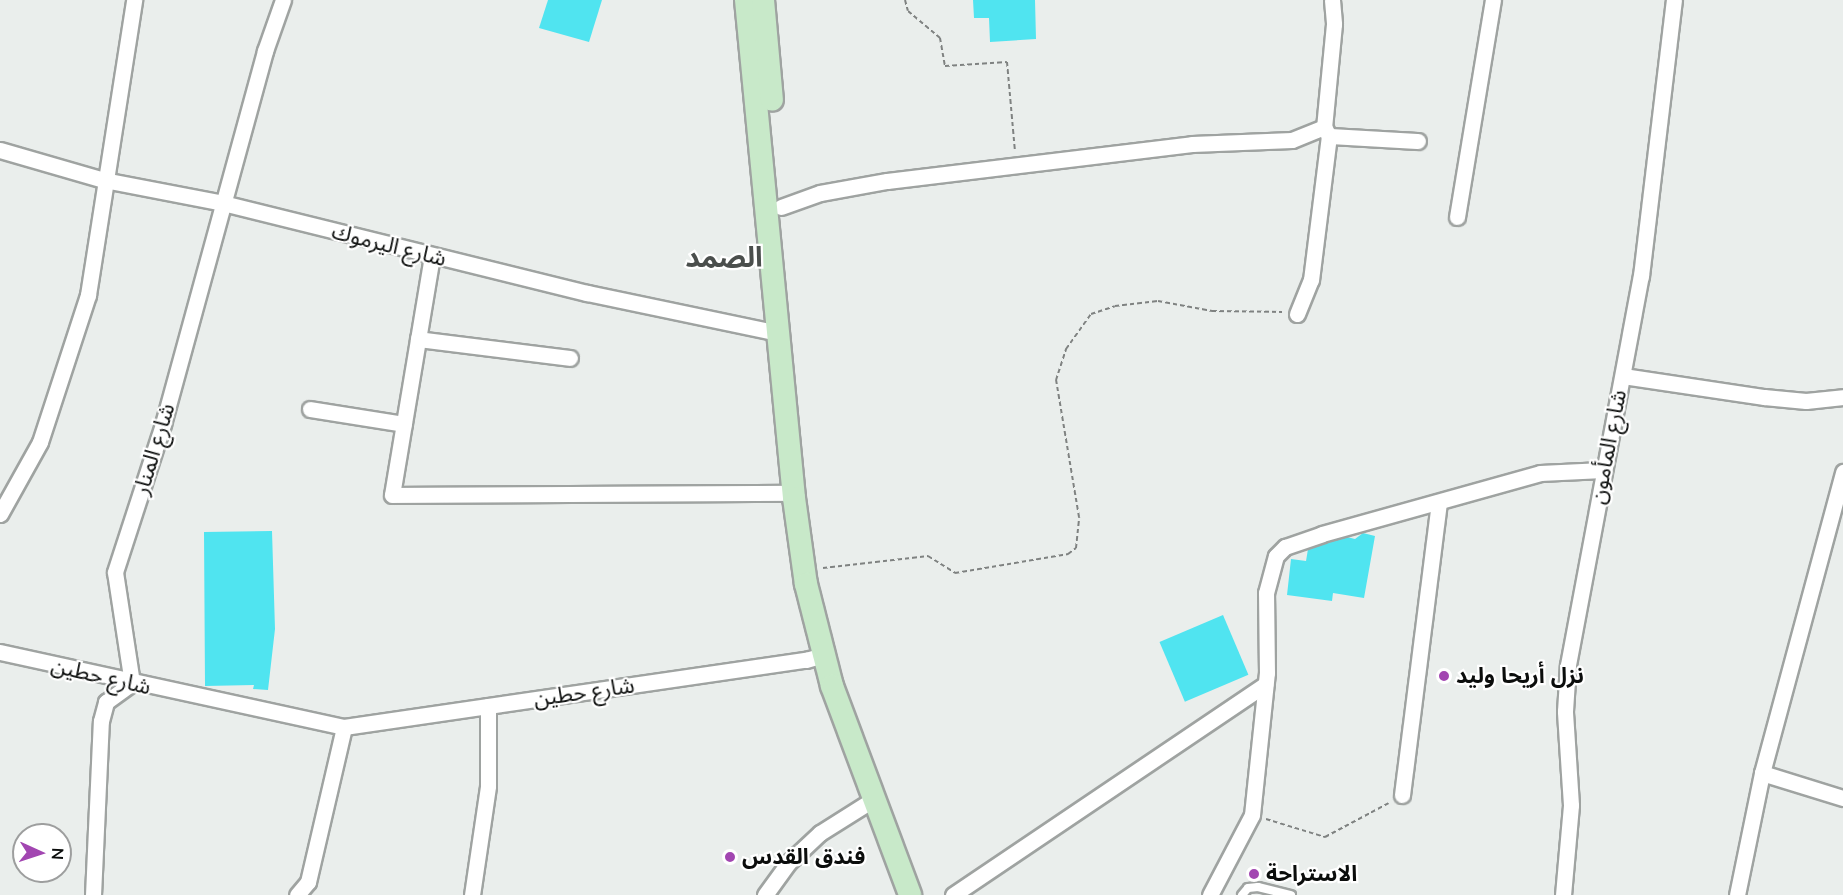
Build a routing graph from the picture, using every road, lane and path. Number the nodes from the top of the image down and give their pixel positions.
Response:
1 (134, 0) edge
2 (283, 0) edge
3 (746, 0) edge
4 (763, 0) edge
5 (905, 0) edge
6 (1332, 0) edge
7 (1493, 0) edge
8 (1674, 0) edge
9 (1326, 131) junction
10 (1418, 141) dead end
11 (0, 150) edge
12 (1017, 166) junction
13 (104, 180) junction
14 (223, 203) junction
15 (781, 207) junction
16 (1457, 216) dead end
17 (432, 256) junction
18 (1297, 314) joint
19 (779, 333) junction
20 (418, 339) junction
21 (570, 358) dead end
22 (1623, 376) junction
23 (1843, 397) edge
24 (310, 409) dead end
25 (404, 424) junction
26 (1603, 470) junction
27 (1842, 479) edge
28 (793, 493) junction
29 (1439, 502) junction
30 (0, 514) edge
31 (817, 568) junction
32 (0, 652) edge
33 (823, 655) junction
34 (132, 683) junction
35 (1266, 684) junction
36 (488, 706) junction
37 (344, 727) junction
38 (1762, 773) junction
39 (1402, 795) joint
40 (1843, 798) edge
41 (874, 799) junction
42 (1252, 815) junction
43 (1271, 892) edge
44 (1242, 894) edge
45 (93, 895) edge
46 (297, 895) edge
47 (472, 895) edge
48 (765, 895) edge
49 (910, 895) edge
50 (923, 895) edge
51 (953, 895) edge
52 (1210, 895) edge
53 (1291, 895) edge
54 (1563, 895) edge
55 (1737, 895) edge

1 - 13 street
2 - 14 street, شارع المنار
3 - 19 main road
4 - 15 main road
5 - 12 path
6 - 9 street
7 - 16 street
8 - 22 street, شارع المأمون
9 - 10 street
9 - 12 street
9 - 18 street
11 - 13 street, شارع اليرموك
12 - 15 street
13 - 14 street, شارع اليرموك
13 - 30 street
14 - 17 street, شارع اليرموك
14 - 34 street, شارع المنار
15 - 31 main road
17 - 19 street, شارع اليرموك
17 - 20 street
18 - 31 path
19 - 28 main road
20 - 21 street
20 - 25 street
22 - 23 street
22 - 26 street, شارع المأمون
24 - 25 street
25 - 28 street
26 - 29 street
26 - 54 street, شارع المأمون
27 - 38 street
28 - 33 main road
29 - 35 street
29 - 39 street
31 - 50 main road
32 - 34 street, شارع حطين
33 - 36 street, شارع حطين
33 - 41 main road
34 - 37 street, شارع حطين
34 - 45 street
35 - 42 street
35 - 51 street
36 - 37 street, شارع حطين
36 - 47 street
37 - 46 street
38 - 40 street
38 - 55 street
39 - 42 path
41 - 48 street
41 - 49 main road
42 - 52 street
43 - 44 lane
43 - 53 lane

